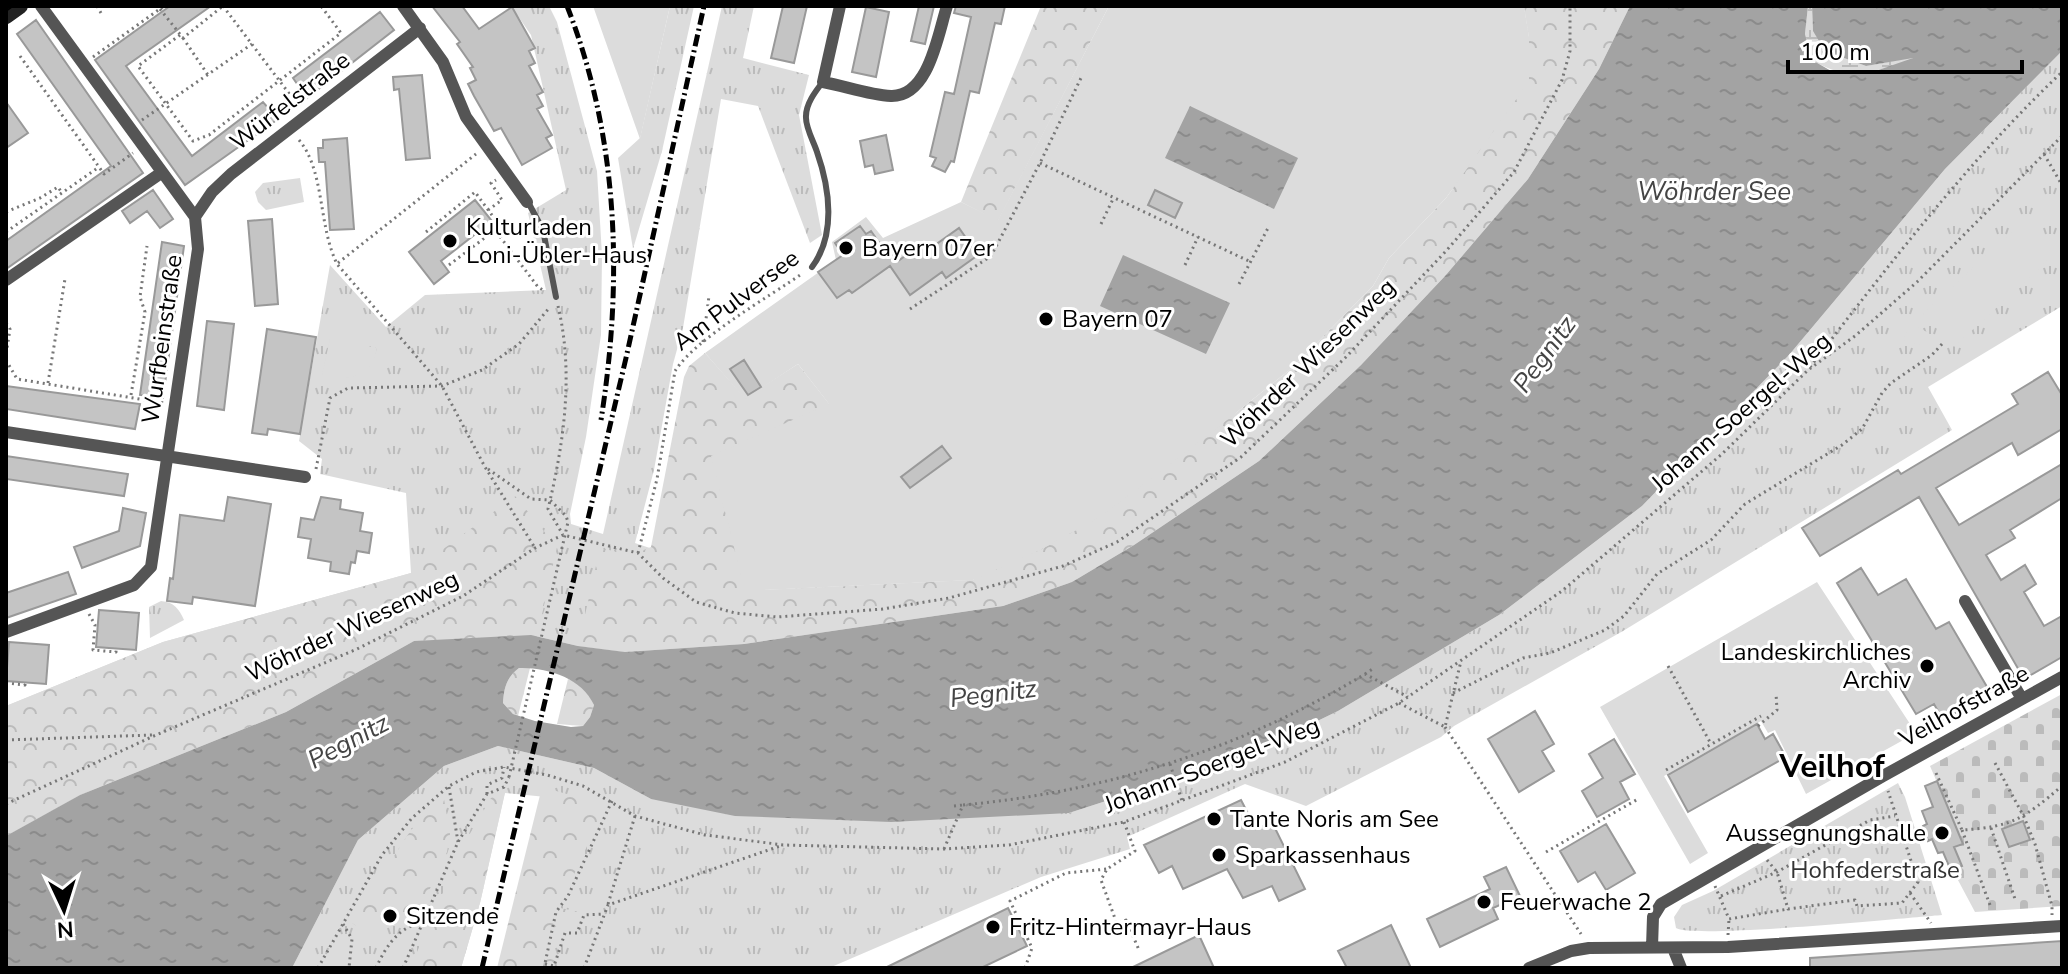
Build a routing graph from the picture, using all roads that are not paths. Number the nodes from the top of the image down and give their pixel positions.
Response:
1 (20, 6) edge
2 (41, 6) edge
3 (403, 6) edge
4 (840, 6) edge
5 (947, 6) edge
6 (6, 16) edge
7 (420, 28) junction
8 (823, 82) junction
9 (161, 173) junction
10 (527, 202) joint
11 (195, 217) junction
12 (812, 267) road end
13 (6, 280) edge
14 (556, 297) road end
15 (6, 432) edge
16 (168, 455) junction
17 (305, 477) road end
18 (1965, 601) dead end
19 (6, 632) edge
20 (2062, 677) edge
21 (2022, 699) junction
22 (2057, 926) edge
23 (1652, 947) junction
24 (1673, 948) junction
25 (1529, 968) edge
26 (1681, 968) edge

1 - 6 main road
2 - 9 street
3 - 7 street
4 - 8 street
5 - 8 street
7 - 10 street
7 - 11 street, Würfelstraße
8 - 12 lane, Am Pulversee
9 - 11 street
9 - 13 street
10 - 14 lane
11 - 16 street, Wurfbeinstraße
15 - 16 street
16 - 17 street
16 - 19 street, Wurfbeinstraße
18 - 21 street
20 - 21 street, Veilhofstraße
21 - 23 street, Veilhofstraße
22 - 24 street
23 - 24 street
23 - 25 street
24 - 26 street

